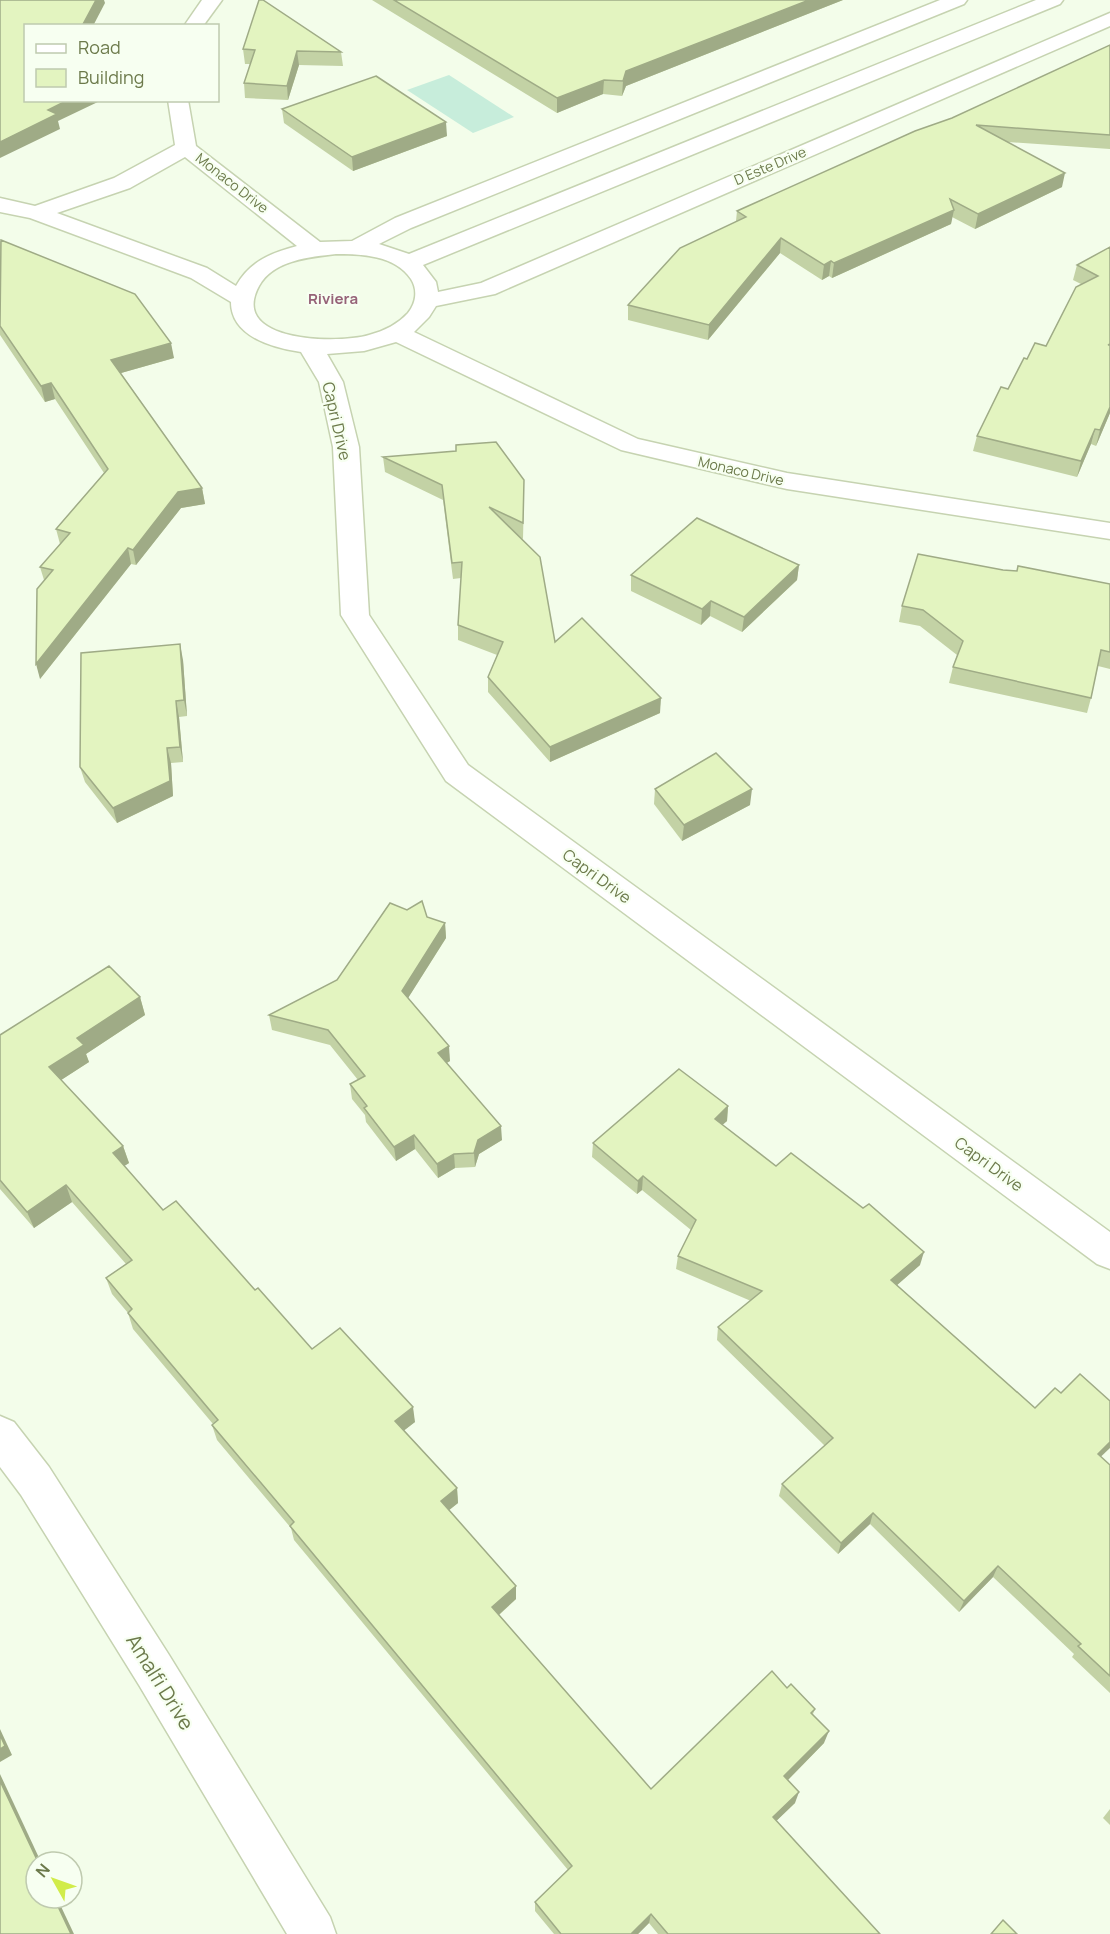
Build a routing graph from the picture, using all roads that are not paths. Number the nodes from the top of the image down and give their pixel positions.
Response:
1 (212, 0) edge
2 (957, 0) edge
3 (1053, 0) edge
4 (1110, 19) edge
5 (194, 24) edge
6 (178, 102) edge
7 (186, 148) junction
8 (0, 206) edge
9 (36, 213) junction
10 (357, 247) junction
11 (315, 249) junction
12 (408, 263) junction
13 (242, 299) junction
14 (427, 301) junction
15 (396, 333) junction
16 (311, 348) junction
17 (1110, 531) edge
18 (1110, 1253) edge
19 (0, 1435) edge
20 (313, 1934) edge

1 - 5 street
2 - 10 street
3 - 12 street
4 - 14 street, D Este Drive
6 - 7 street, Monaco Drive
7 - 9 street
7 - 11 street, Monaco Drive
8 - 9 street
9 - 13 street
10 - 11 street
10 - 12 street
11 - 13 street
12 - 14 street
13 - 16 street
14 - 15 street
15 - 16 street
15 - 17 street, Monaco Drive
16 - 18 street, Capri Drive
19 - 20 street, Amalfi Drive

